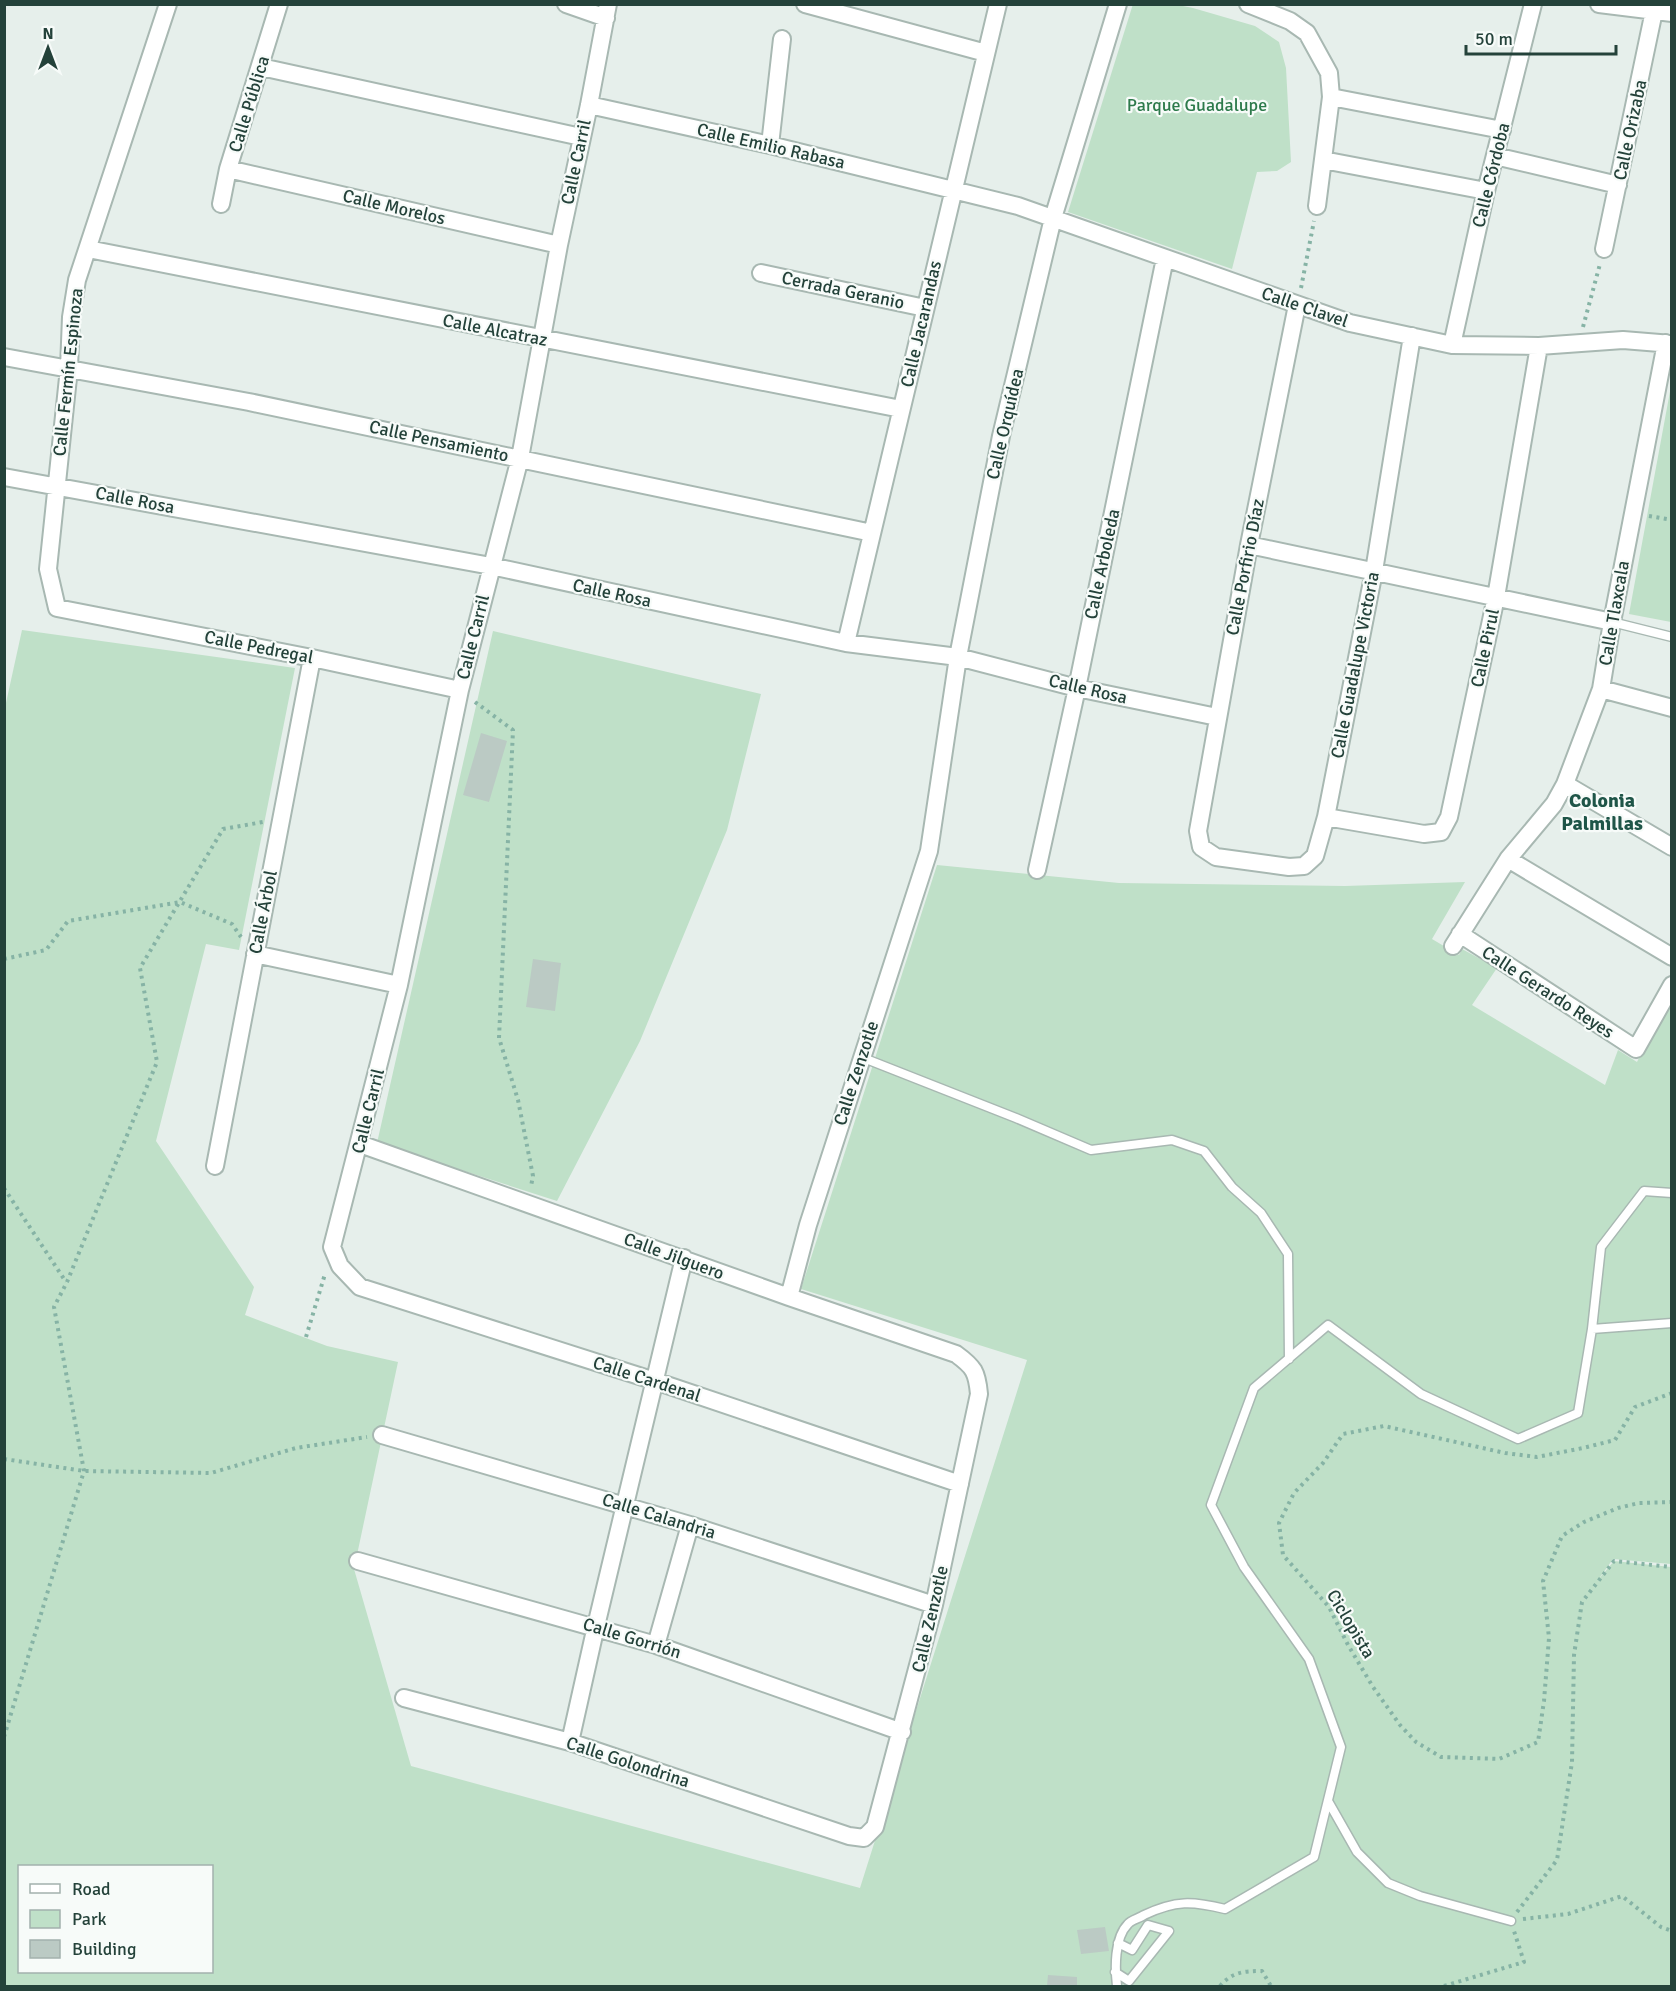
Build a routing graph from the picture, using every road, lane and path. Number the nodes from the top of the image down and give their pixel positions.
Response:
1 (168, 4) edge
2 (279, 4) edge
3 (566, 4) edge
4 (805, 4) edge
5 (998, 4) edge
6 (1118, 4) edge
7 (1533, 4) edge
8 (1599, 4) edge
9 (1254, 5) edge
10 (607, 11) edge
11 (1654, 11) junction
12 (1671, 13) edge
13 (782, 39) dead end
14 (986, 53) junction
15 (261, 67) junction
16 (1331, 97) junction
17 (589, 105) junction
18 (1502, 129) junction
19 (580, 137) junction
20 (770, 145) junction
21 (1496, 156) junction
22 (1323, 160) junction
23 (228, 169) junction
24 (1618, 185) junction
25 (953, 190) junction
26 (1486, 191) junction
27 (220, 204) dead end
28 (1317, 206) joint
29 (1053, 218) junction
30 (559, 245) junction
31 (88, 249) junction
32 (1604, 249) joint
33 (1165, 258) junction
34 (761, 273) dead end
35 (1297, 304) junction
36 (926, 308) junction
37 (1412, 336) junction
38 (542, 339) junction
39 (1579, 342) junction
40 (1669, 344) edge
41 (1452, 345) junction
42 (1539, 346) junction
43 (4, 357) edge
44 (69, 368) junction
45 (901, 409) junction
46 (520, 458) junction
47 (4, 477) edge
48 (57, 486) junction
49 (872, 533) junction
50 (1248, 545) junction
51 (490, 566) junction
52 (1374, 571) junction
53 (1496, 597) junction
54 (57, 608) joint
55 (1612, 622) junction
56 (1671, 637) edge
57 (846, 643) junction
58 (958, 657) junction
59 (312, 658) junction
60 (1077, 688) junction
61 (1601, 689) junction
62 (460, 690) junction
63 (1671, 708) edge
64 (1217, 717) junction
65 (1565, 784) junction
66 (1326, 817) junction
67 (282, 820) junction
68 (1198, 831) joint
69 (1671, 846) edge
70 (929, 851) joint
71 (1508, 860) junction
72 (1037, 870) dead end
73 (180, 902) junction
74 (1457, 940) joint
75 (255, 954) junction
76 (1671, 957) edge
77 (4, 959) edge
78 (1671, 984) edge
79 (399, 985) junction
80 (861, 1058) junction
81 (360, 1144) junction
82 (214, 1166) dead end
83 (4, 1188) edge
84 (1671, 1193) edge
85 (528, 1205) junction
86 (332, 1247) junction
87 (684, 1258) junction
88 (67, 1282) junction
89 (789, 1297) junction
90 (1671, 1323) edge
91 (1592, 1329) junction
92 (306, 1337) dead end
93 (1289, 1359) junction
94 (978, 1378) joint
95 (655, 1381) junction
96 (1671, 1393) edge
97 (382, 1435) joint
98 (4, 1459) edge
99 (84, 1471) junction
100 (960, 1484) junction
101 (1671, 1502) edge
102 (626, 1506) junction
103 (690, 1525) junction
104 (358, 1560) dead end
105 (1671, 1567) edge
106 (934, 1605) junction
107 (596, 1626) junction
108 (656, 1645) junction
109 (404, 1698) dead end
110 (902, 1732) junction
111 (4, 1737) edge
112 (570, 1742) junction
113 (1328, 1801) junction
114 (849, 1836) joint
115 (1511, 1920) junction
116 (1671, 1931) edge
117 (1118, 1943) junction
118 (1115, 1972) junction
119 (1117, 1986) edge
120 (1220, 1986) edge
121 (1271, 1986) edge
122 (1444, 1986) edge

1 - 31 street, Calle Fermín Espinoza
2 - 15 street, Calle Pública
3 - 10 street
4 - 14 street
5 - 14 street, Calle Jacarandas
6 - 29 street, Calle Orquídea
7 - 18 street, Calle Córdoba
8 - 11 street
9 - 16 street
10 - 17 street, Calle Carril
11 - 12 street
11 - 24 street, Calle Orizaba
13 - 20 street
14 - 25 street, Calle Jacarandas
15 - 19 street
15 - 23 street, Calle Pública
16 - 18 street
16 - 22 street
17 - 19 street, Calle Carril
17 - 20 street, Calle Emilio Rabasa
18 - 21 street, Calle Córdoba
19 - 30 street, Calle Carril
20 - 25 street, Calle Emilio Rabasa
21 - 24 street
21 - 26 street, Calle Córdoba
22 - 26 street
22 - 28 street
23 - 27 street, Calle Pública
23 - 30 street, Calle Morelos
24 - 32 street, Calle Orizaba
25 - 29 street, Calle Clavel
25 - 36 street, Calle Jacarandas
26 - 41 street, Calle Córdoba
28 - 35 path
29 - 33 street, Calle Clavel
29 - 58 street, Calle Orquídea
30 - 38 street, Calle Carril
31 - 38 street, Calle Alcatraz
31 - 44 street, Calle Fermín Espinoza
32 - 39 path
33 - 35 street, Calle Clavel
33 - 60 street, Calle Arboleda
34 - 36 street, Cerrada Geranio
35 - 37 street, Calle Clavel
35 - 50 street, Calle Porfirio Díaz
36 - 45 street, Calle Jacarandas
37 - 41 street, Calle Clavel
37 - 52 street, Calle Guadalupe Victoria
38 - 45 street, Calle Alcatraz
38 - 46 street, Calle Carril
39 - 40 street, Calle Clavel
39 - 42 street, Calle Clavel
40 - 55 street, Calle Tlaxcala
41 - 42 street, Calle Clavel
42 - 53 street, Calle Pirul
43 - 44 street, Calle Pensamiento
44 - 46 street, Calle Pensamiento
44 - 48 street, Calle Fermín Espinoza
45 - 49 street, Calle Jacarandas
46 - 49 street, Calle Pensamiento
46 - 51 street, Calle Carril
47 - 48 street, Calle Rosa
48 - 51 street, Calle Rosa
48 - 54 street, Calle Fermín Espinoza
49 - 57 street, Calle Jacarandas
50 - 52 street
50 - 64 street, Calle Porfirio Díaz
51 - 57 street, Calle Rosa
51 - 62 street, Calle Carril
52 - 53 street
52 - 66 street, Calle Guadalupe Victoria
53 - 55 street
53 - 66 street, Calle Pirul
54 - 59 street, Calle Pedregal
55 - 56 lane
55 - 61 street, Calle Tlaxcala
57 - 58 street, Calle Rosa
58 - 60 street, Calle Rosa
58 - 70 street, Calle Orquídea
59 - 62 street, Calle Pedregal
59 - 67 street, Calle Árbol
60 - 64 street, Calle Rosa
60 - 72 street, Calle Arboleda
61 - 63 street
61 - 65 street, Calle Tlaxcala
62 - 79 street, Calle Carril
62 - 85 path
64 - 68 street, Calle Porfirio Díaz
65 - 69 street
65 - 71 street, Calle Tlaxcala
66 - 68 street, Calle Guadalupe Victoria
67 - 73 path
67 - 75 street, Calle Árbol
70 - 80 street, Calle Zenzotle
71 - 74 street, Calle Tlaxcala
71 - 76 street
73 - 75 path
73 - 77 path
73 - 88 path
74 - 78 street, Calle Gerardo Reyes
75 - 79 street
75 - 82 street, Calle Árbol
79 - 81 street, Calle Carril
80 - 89 street, Calle Zenzotle
80 - 93 lane
81 - 85 street, Calle Jilguero
81 - 86 street, Calle Carril
83 - 88 path
84 - 91 lane
85 - 87 street, Calle Jilguero
86 - 92 path
86 - 95 street, Calle Cardenal
87 - 89 street, Calle Jilguero
87 - 95 street
88 - 99 path
89 - 94 street, Calle Jilguero
90 - 91 lane
91 - 93 lane
93 - 113 lane
94 - 100 street, Calle Zenzotle
95 - 100 street, Calle Cardenal
95 - 102 street
96 - 101 path, Ciclopista
97 - 99 path
97 - 102 street, Calle Calandria
98 - 99 path
99 - 111 path
100 - 106 street, Calle Zenzotle
102 - 103 street, Calle Calandria
102 - 107 street
103 - 106 street, Calle Calandria
103 - 108 street
104 - 107 street, Calle Gorrión
105 - 115 path
106 - 110 street, Calle Zenzotle
107 - 108 street, Calle Gorrión
107 - 112 street
108 - 110 street, Calle Gorrión
109 - 112 street, Calle Golondrina
110 - 114 street, Calle Zenzotle
112 - 114 street, Calle Golondrina
113 - 115 lane
113 - 117 lane
115 - 116 path
115 - 122 path
117 - 118 lane
117 - 118 lane
118 - 119 lane
120 - 121 path

